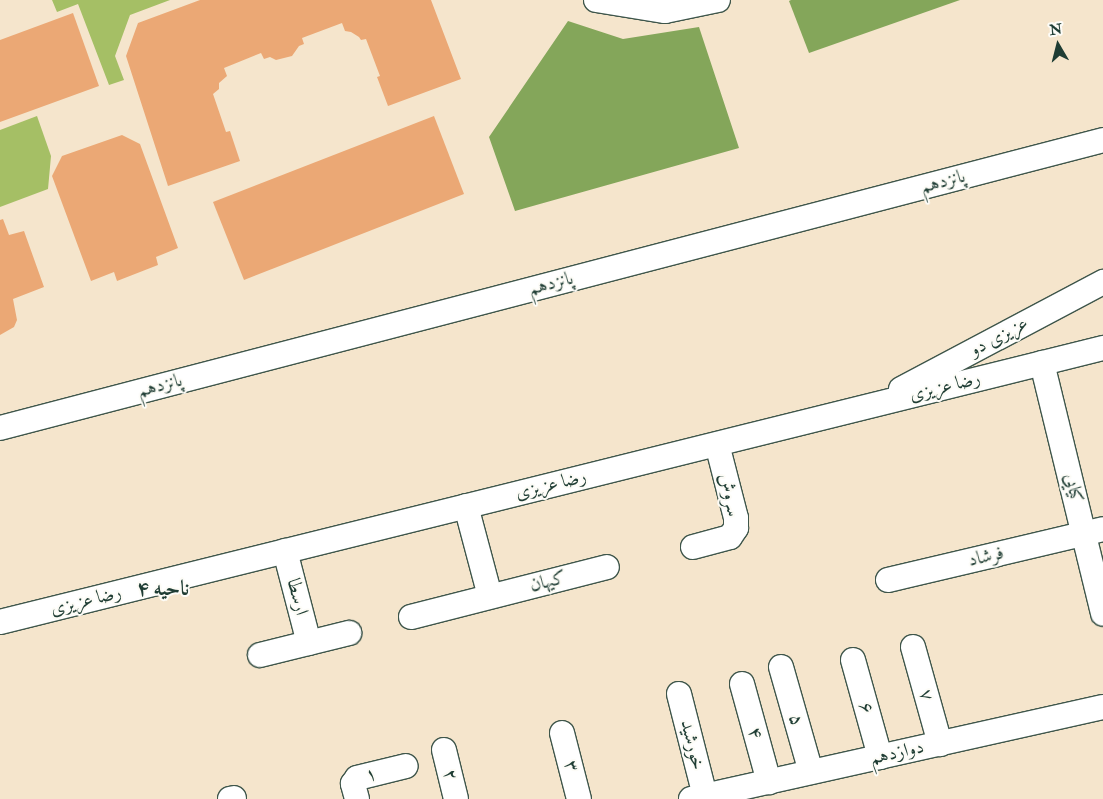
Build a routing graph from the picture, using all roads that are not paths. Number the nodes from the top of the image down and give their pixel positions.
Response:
1 (596, 0) edge
2 (718, 0) edge
3 (1103, 140) edge
4 (1103, 282) edge
5 (1103, 348) edge
6 (1042, 363) junction
7 (869, 406) junction
8 (0, 428) edge
9 (717, 444) junction
10 (466, 506) junction
11 (1093, 532) edge
12 (693, 547) dead end
13 (285, 551) junction
14 (606, 567) dead end
15 (888, 580) dead end
16 (490, 596) junction
17 (1103, 614) edge
18 (411, 617) dead end
19 (0, 622) edge
20 (349, 633) dead end
21 (309, 643) junction
22 (913, 646) dead end
23 (260, 655) dead end
24 (853, 660) dead end
25 (781, 667) dead end
26 (742, 684) dead end
27 (679, 694) dead end
28 (1103, 707) edge
29 (562, 733) dead end
30 (940, 744) junction
31 (444, 750) dead end
32 (880, 757) junction
33 (406, 766) dead end
34 (811, 772) junction
35 (769, 782) junction
36 (698, 797) edge
37 (357, 799) edge
38 (456, 799) edge
39 (579, 799) edge

1 - 2 street
3 - 8 street, پانزدهم
4 - 7 street, عزیزی دو
5 - 6 street, رضا عزیزی
6 - 7 street, رضا عزیزی
6 - 11 street, کیایی
7 - 9 street, رضا عزیزی
9 - 10 street, رضا عزیزی
9 - 12 street, سروش
10 - 13 street, رضا عزیزی
10 - 16 street
11 - 15 street, فرشاد
11 - 17 street, کیایی
13 - 19 street, رضا عزیزی
13 - 21 street, ارسطا
14 - 16 street, کیهان
16 - 18 street, کیهان
20 - 21 street
21 - 23 street
22 - 30 street, ۷
24 - 32 street, ۶
25 - 34 street, ۵
26 - 35 street, ۴
27 - 36 street, خورشید
28 - 30 street, دوازدهم
29 - 39 street, ۳
30 - 32 street, دوازدهم
31 - 38 street, ۲
32 - 34 street, دوازدهم
33 - 37 street, ۱
34 - 35 street, دوازدهم
35 - 36 street, دوازدهم

